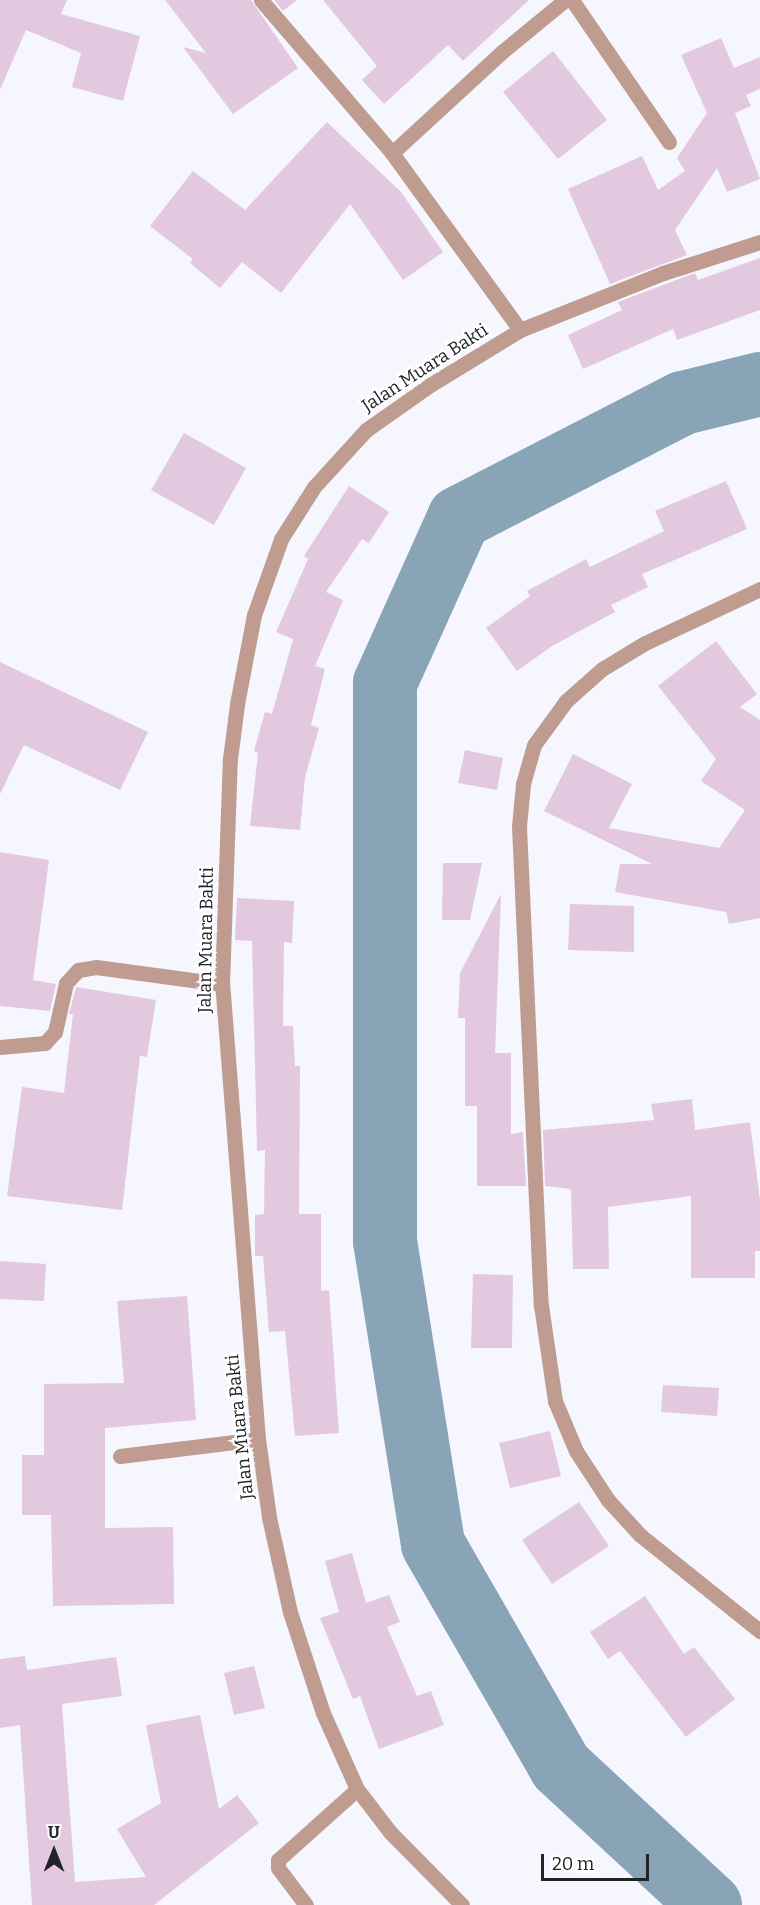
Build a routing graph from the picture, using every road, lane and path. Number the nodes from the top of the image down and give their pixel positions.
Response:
1 (261, 0) edge
2 (566, 0) edge
3 (572, 0) edge
4 (669, 142) dead end
5 (392, 153) junction
6 (760, 242) edge
7 (520, 330) junction
8 (760, 589) edge
9 (222, 984) junction
10 (0, 1047) edge
11 (258, 1439) junction
12 (120, 1456) dead end
13 (760, 1631) edge
14 (357, 1789) junction
15 (306, 1905) edge
16 (462, 1905) edge

1 - 5 street
2 - 5 street
3 - 4 street
5 - 7 street
6 - 7 street, Jalan Muara Bakti
7 - 9 street, Jalan Muara Bakti
8 - 13 street
9 - 10 street
9 - 11 street, Jalan Muara Bakti
11 - 12 street
11 - 14 street, Jalan Muara Bakti
14 - 15 street
14 - 16 street, Jalan Muara Bakti

